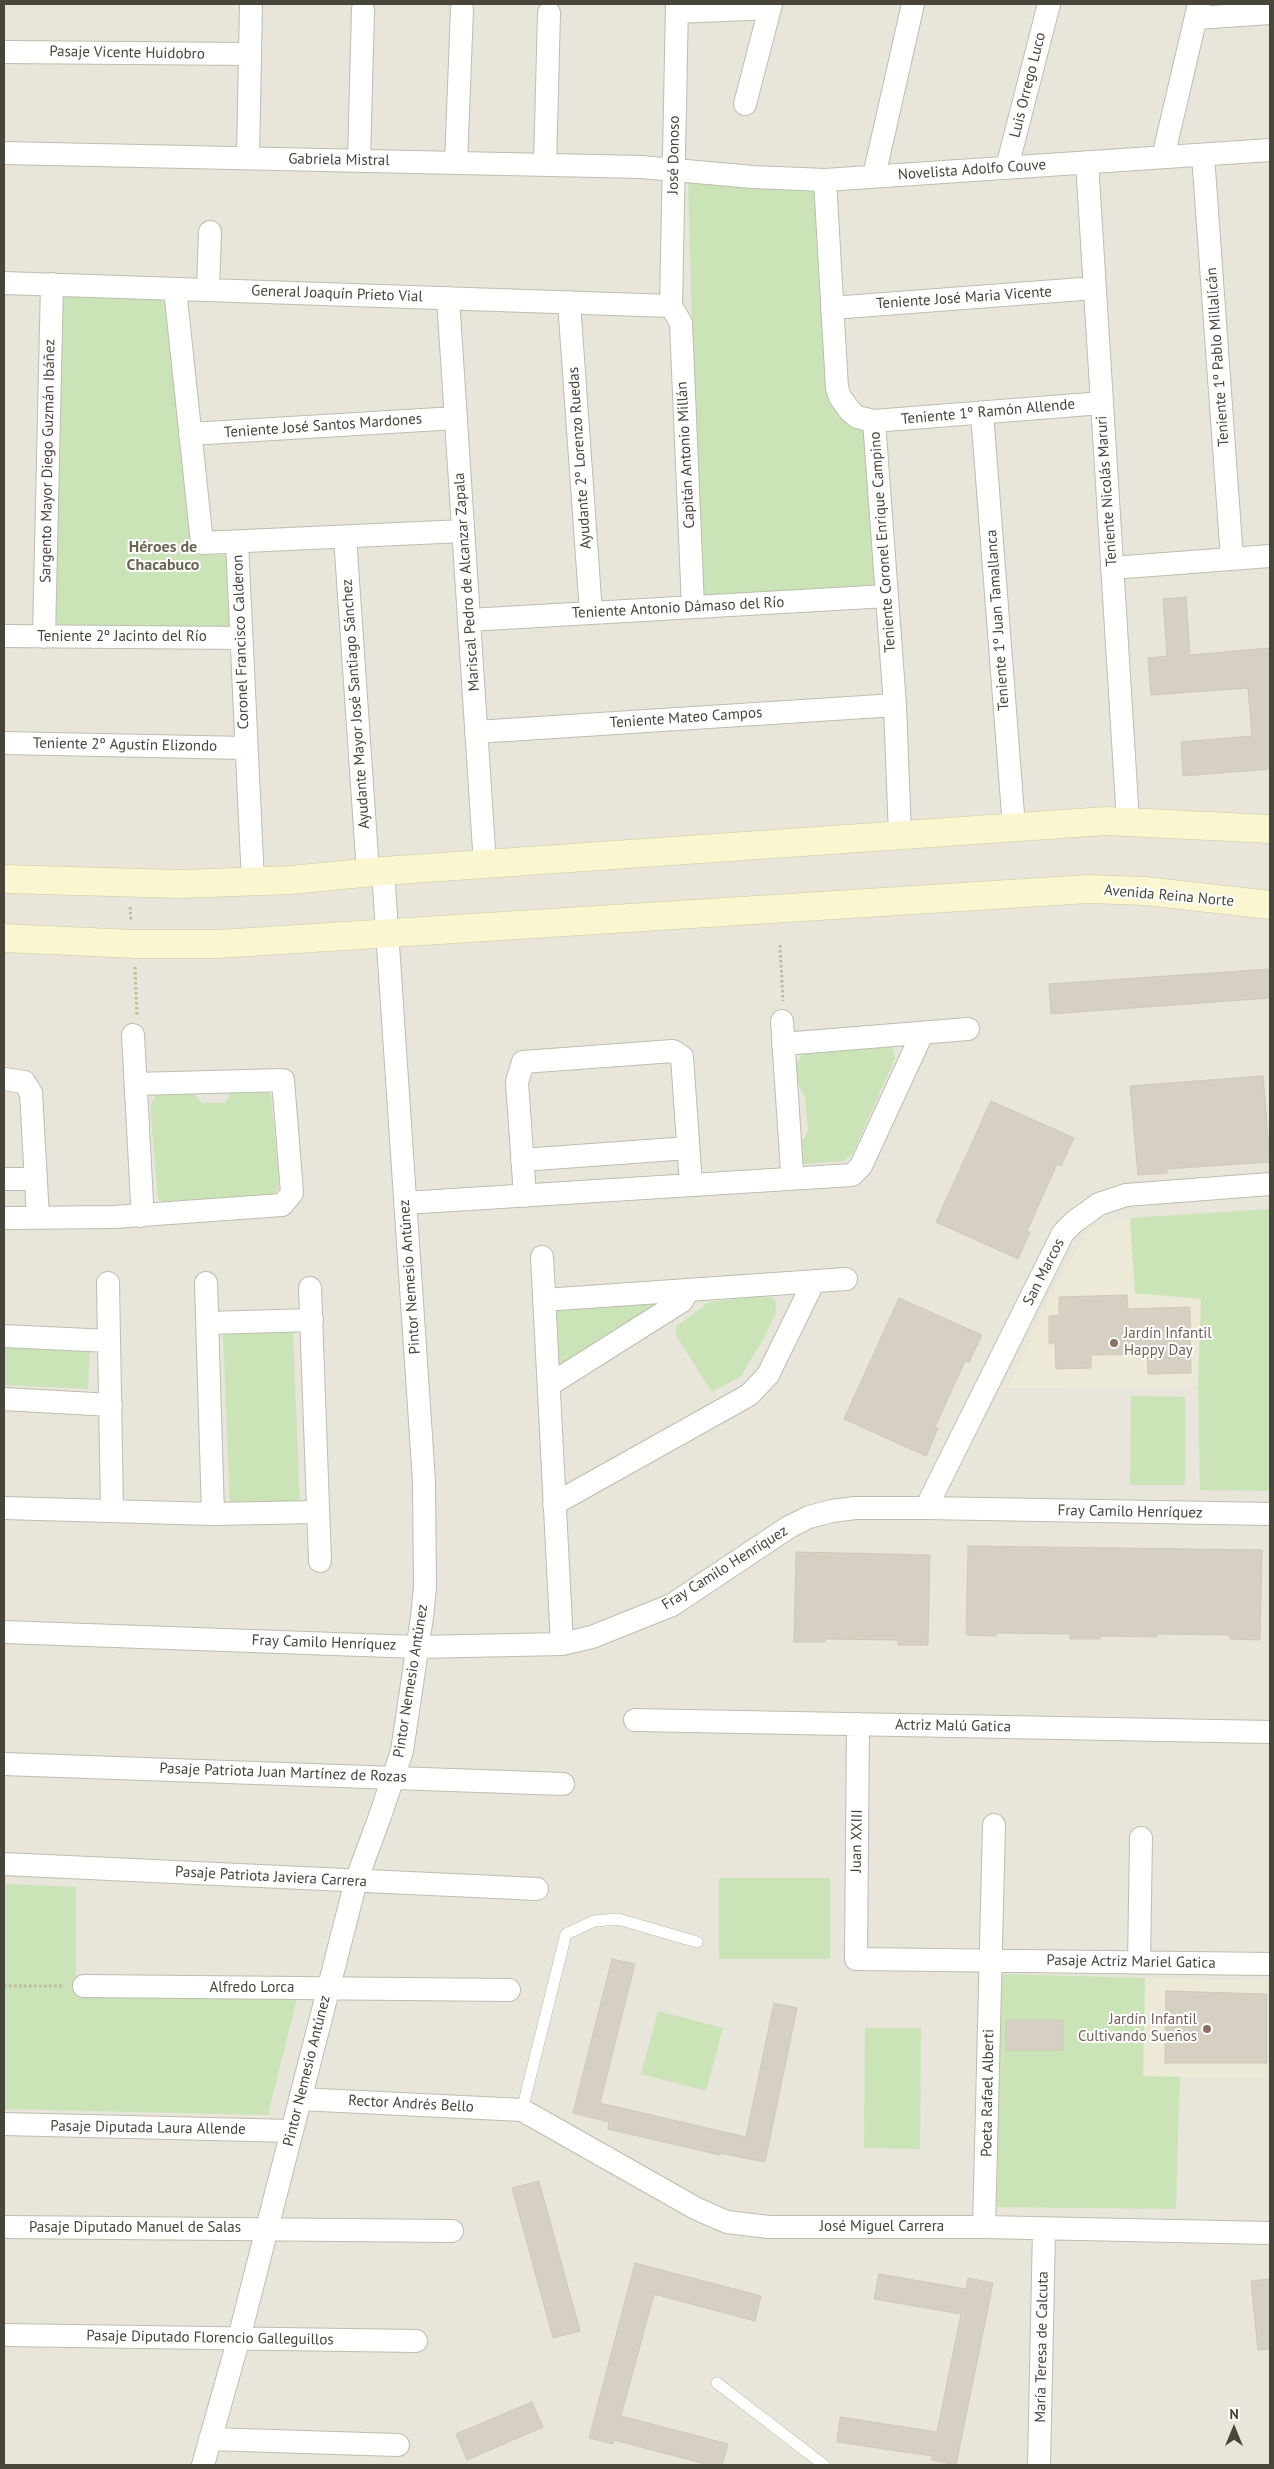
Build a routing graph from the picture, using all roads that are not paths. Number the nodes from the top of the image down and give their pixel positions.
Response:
1 (251, 4) edge
2 (913, 4) edge
3 (1049, 4) edge
4 (770, 6) edge
5 (677, 8) edge
6 (363, 9) dead end
7 (462, 9) dead end
8 (1197, 11) edge
9 (549, 13) dead end
10 (1270, 13) edge
11 (4, 52) edge
12 (250, 54) junction
13 (745, 104) dead end
14 (1270, 150) edge
15 (4, 153) edge
16 (1203, 155) junction
17 (1163, 157) junction
18 (248, 158) junction
19 (359, 161) junction
20 (1087, 162) junction
21 (456, 163) junction
22 (545, 165) junction
23 (1007, 167) junction
24 (675, 170) junction
25 (874, 176) junction
26 (825, 180) junction
27 (210, 232) dead end
28 (4, 283) edge
29 (52, 284) junction
30 (1095, 288) junction
31 (175, 289) junction
32 (208, 290) junction
33 (448, 298) junction
34 (569, 302) junction
35 (671, 306) junction
36 (832, 308) junction
37 (1102, 403) junction
38 (982, 413) junction
39 (456, 418) junction
40 (874, 421) junction
41 (190, 434) junction
42 (463, 531) junction
43 (345, 537) junction
44 (237, 543) junction
45 (1270, 556) edge
46 (1232, 559) junction
47 (1112, 568) junction
48 (887, 596) junction
49 (693, 607) junction
50 (590, 613) junction
51 (469, 620) junction
52 (4, 636) edge
53 (44, 637) junction
54 (241, 638) junction
55 (895, 705) junction
56 (476, 732) junction
57 (4, 743) edge
58 (246, 748) junction
59 (1128, 821) junction
60 (1014, 827) junction
61 (1270, 829) edge
62 (900, 836) junction
63 (485, 865) junction
64 (376, 871) junction
65 (4, 880) edge
66 (253, 882) junction
67 (1270, 905) edge
68 (387, 932) junction
69 (4, 938) edge
70 (782, 1021) road end
71 (968, 1030) dead end
72 (922, 1034) junction
73 (133, 1035) dead end
74 (783, 1044) junction
75 (4, 1079) edge
76 (136, 1084) junction
77 (688, 1148) junction
78 (522, 1160) junction
79 (4, 1179) edge
80 (35, 1179) junction
81 (789, 1179) junction
82 (1270, 1184) edge
83 (691, 1185) junction
84 (525, 1196) junction
85 (405, 1203) junction
86 (141, 1216) junction
87 (4, 1218) edge
88 (38, 1218) junction
89 (542, 1257) dead end
90 (846, 1279) dead end
91 (814, 1281) junction
92 (108, 1283) dead end
93 (206, 1283) dead end
94 (310, 1288) dead end
95 (688, 1290) junction
96 (544, 1300) junction
97 (312, 1320) junction
98 (207, 1323) junction
99 (4, 1336) edge
100 (109, 1341) junction
101 (548, 1385) junction
102 (4, 1399) edge
103 (110, 1405) junction
104 (554, 1504) junction
105 (4, 1508) edge
106 (926, 1508) junction
107 (112, 1510) junction
108 (317, 1512) junction
109 (213, 1514) junction
110 (1270, 1514) edge
111 (320, 1561) dead end
112 (4, 1632) edge
113 (562, 1644) junction
114 (417, 1647) junction
115 (635, 1720) dead end
116 (858, 1724) junction
117 (1270, 1732) edge
118 (4, 1764) edge
119 (393, 1777) junction
120 (563, 1784) dead end
121 (994, 1825) dead end
122 (1141, 1838) dead end
123 (4, 1864) edge
124 (356, 1881) junction
125 (538, 1889) dead end
126 (697, 1942) dead end
127 (856, 1958) joint
128 (991, 1959) junction
129 (1139, 1963) junction
130 (1270, 1964) edge
131 (84, 1986) road end
132 (328, 1988) junction
133 (510, 1990) dead end
134 (300, 2099) junction
135 (522, 2110) junction
136 (4, 2124) edge
137 (292, 2131) junction
138 (4, 2227) edge
139 (984, 2227) junction
140 (267, 2229) junction
141 (1044, 2229) junction
142 (452, 2231) dead end
143 (1270, 2233) edge
144 (4, 2335) edge
145 (239, 2338) junction
146 (416, 2341) dead end
147 (717, 2383) dead end
148 (210, 2439) junction
149 (398, 2445) dead end
150 (202, 2465) edge
151 (824, 2465) edge
152 (1039, 2465) edge

1 - 12 street
2 - 25 street
3 - 23 street, Luis Orrego Luco
4 - 5 street
4 - 13 street
5 - 24 street, José Donoso
6 - 19 street
7 - 21 street
8 - 10 street
8 - 17 street
9 - 22 street
11 - 12 street, Pasaje Vicente Huidobro
12 - 18 street
14 - 16 street, Novelista Adolfo Couve
15 - 18 street, Gabriela Mistral
16 - 17 street, Novelista Adolfo Couve
16 - 46 street, Teniente 1º Pablo Millalicán
17 - 20 street, Novelista Adolfo Couve
18 - 19 street, Gabriela Mistral
19 - 21 street, Gabriela Mistral
20 - 23 street, Novelista Adolfo Couve
20 - 30 street, Teniente Nicolás Maruri
21 - 22 street, Gabriela Mistral
22 - 24 street, Gabriela Mistral
23 - 25 street, Novelista Adolfo Couve
24 - 26 street, Novelista Adolfo Couve
24 - 35 street, José Donoso
25 - 26 street, Novelista Adolfo Couve
26 - 36 street, Teniente Coronel Enrique Campino
27 - 32 street
28 - 29 street, General Joaquín Prieto Vial
29 - 31 street, General Joaquín Prieto Vial
29 - 53 street, Sargento Mayor Diego Guzmán Ibáñez
30 - 36 street, Teniente José Maria Vicente
30 - 37 street, Teniente Nicolás Maruri
31 - 32 street, General Joaquín Prieto Vial
31 - 41 street, Coronel Francisco Calderon
32 - 33 street, General Joaquín Prieto Vial
33 - 34 street, General Joaquín Prieto Vial
33 - 39 street, Mariscal Pedro de Alcanzar Zapala
34 - 35 street, General Joaquín Prieto Vial
34 - 50 street, Ayudante 2º Lorenzo Ruedas
35 - 49 street, Capitán Antonio Millán
36 - 40 street, Teniente Coronel Enrique Campino
37 - 38 street, Teniente 1º Ramón Allende
37 - 47 street, Teniente Nicolás Maruri
38 - 40 street, Teniente 1º Ramón Allende
38 - 60 street, Teniente 1º Juan Tamallanca
39 - 41 street, Teniente José Santos Mardones
39 - 42 street, Mariscal Pedro de Alcanzar Zapala
40 - 48 street, Teniente Coronel Enrique Campino
41 - 44 street, Coronel Francisco Calderon
42 - 43 street
42 - 51 street, Mariscal Pedro de Alcanzar Zapala
43 - 44 street
43 - 64 street, Ayudante Mayor José Santiago Sánchez
44 - 54 street, Coronel Francisco Calderon
45 - 46 street
46 - 47 street
47 - 59 street, Teniente Nicolás Maruri
48 - 49 street, Teniente Antonio Dámaso del Río
48 - 55 street, Teniente Coronel Enrique Campino
49 - 50 street, Teniente Antonio Dámaso del Río
50 - 51 street, Teniente Antonio Dámaso del Río
51 - 56 street, Mariscal Pedro de Alcanzar Zapala
52 - 53 street, Teniente 2º Jacinto del Río
53 - 54 street, Teniente 2º Jacinto del Río
54 - 58 street, Coronel Francisco Calderon
55 - 56 street, Teniente Mateo Campos
55 - 62 street, Teniente Coronel Enrique Campino
56 - 63 street, Mariscal Pedro de Alcanzar Zapala
57 - 58 street, Teniente 2º Agustín Elizondo
58 - 66 street, Coronel Francisco Calderon
59 - 60 street
59 - 61 street
60 - 62 street
62 - 63 street
63 - 64 street
64 - 66 street
64 - 68 street, Pintor Nemesio Antúnez
65 - 66 street
67 - 68 street, Avenida Reina Norte
68 - 69 street, Avenida Reina Norte
68 - 85 street, Pintor Nemesio Antúnez
70 - 74 street
71 - 72 street
72 - 74 street
72 - 81 street
73 - 76 street
74 - 81 street
75 - 80 street
76 - 86 street
76 - 86 street
77 - 78 street
77 - 78 street
77 - 83 street
78 - 84 street
79 - 80 street
80 - 88 street
81 - 83 street
82 - 106 street, San Marcos
83 - 84 street
84 - 85 street
85 - 114 street, Pintor Nemesio Antúnez
86 - 88 street
87 - 88 street
89 - 96 street
90 - 91 street
91 - 95 street
91 - 104 street
92 - 100 street
93 - 98 street
94 - 97 street
95 - 96 street
95 - 101 street
96 - 101 street
97 - 98 street
97 - 108 street
98 - 109 street
99 - 100 street
100 - 103 street
101 - 104 street
102 - 103 street
103 - 107 street
104 - 113 street
105 - 107 street
106 - 110 street, Fray Camilo Henríquez
106 - 113 street, Fray Camilo Henríquez
107 - 109 street
108 - 109 street
108 - 111 street
112 - 114 street, Fray Camilo Henríquez
113 - 114 street, Fray Camilo Henríquez
114 - 119 street, Pintor Nemesio Antúnez
115 - 116 street, Actriz Malú Gatica
116 - 117 street, Actriz Malú Gatica
116 - 127 street, Juan XXIII
118 - 119 street, Pasaje Patriota Juan Martínez de Rozas
119 - 120 street, Pasaje Patriota Juan Martínez de Rozas
119 - 124 street, Pintor Nemesio Antúnez
121 - 128 street
122 - 129 street
123 - 124 street, Pasaje Patriota Javiera Carrera
124 - 125 street, Pasaje Patriota Javiera Carrera
124 - 132 street, Pintor Nemesio Antúnez
126 - 135 lane
127 - 128 street, Pasaje Actriz Mariel Gatica
128 - 129 street, Pasaje Actriz Mariel Gatica
128 - 139 street, Poeta Rafael Alberti
129 - 130 street, Pasaje Actriz Mariel Gatica
131 - 132 street, Alfredo Lorca
132 - 133 street, Alfredo Lorca
132 - 134 street, Pintor Nemesio Antúnez
134 - 135 street, Rector Andrés Bello
134 - 137 street, Pintor Nemesio Antúnez
135 - 139 street, José Miguel Carrera
136 - 137 street, Pasaje Diputada Laura Allende
137 - 140 street, Pintor Nemesio Antúnez
138 - 140 street, Pasaje Diputado Manuel de Salas
139 - 141 street, José Miguel Carrera
140 - 142 street, Pasaje Diputado Manuel de Salas
140 - 145 street, Pintor Nemesio Antúnez
141 - 143 street, José Miguel Carrera
141 - 152 street, María Teresa de Calcuta
144 - 145 street, Pasaje Diputado Florencio Galleguillos
145 - 146 street, Pasaje Diputado Florencio Galleguillos
145 - 148 street, Pintor Nemesio Antúnez
147 - 151 lane
148 - 149 street
148 - 150 street, Pintor Nemesio Antúnez

